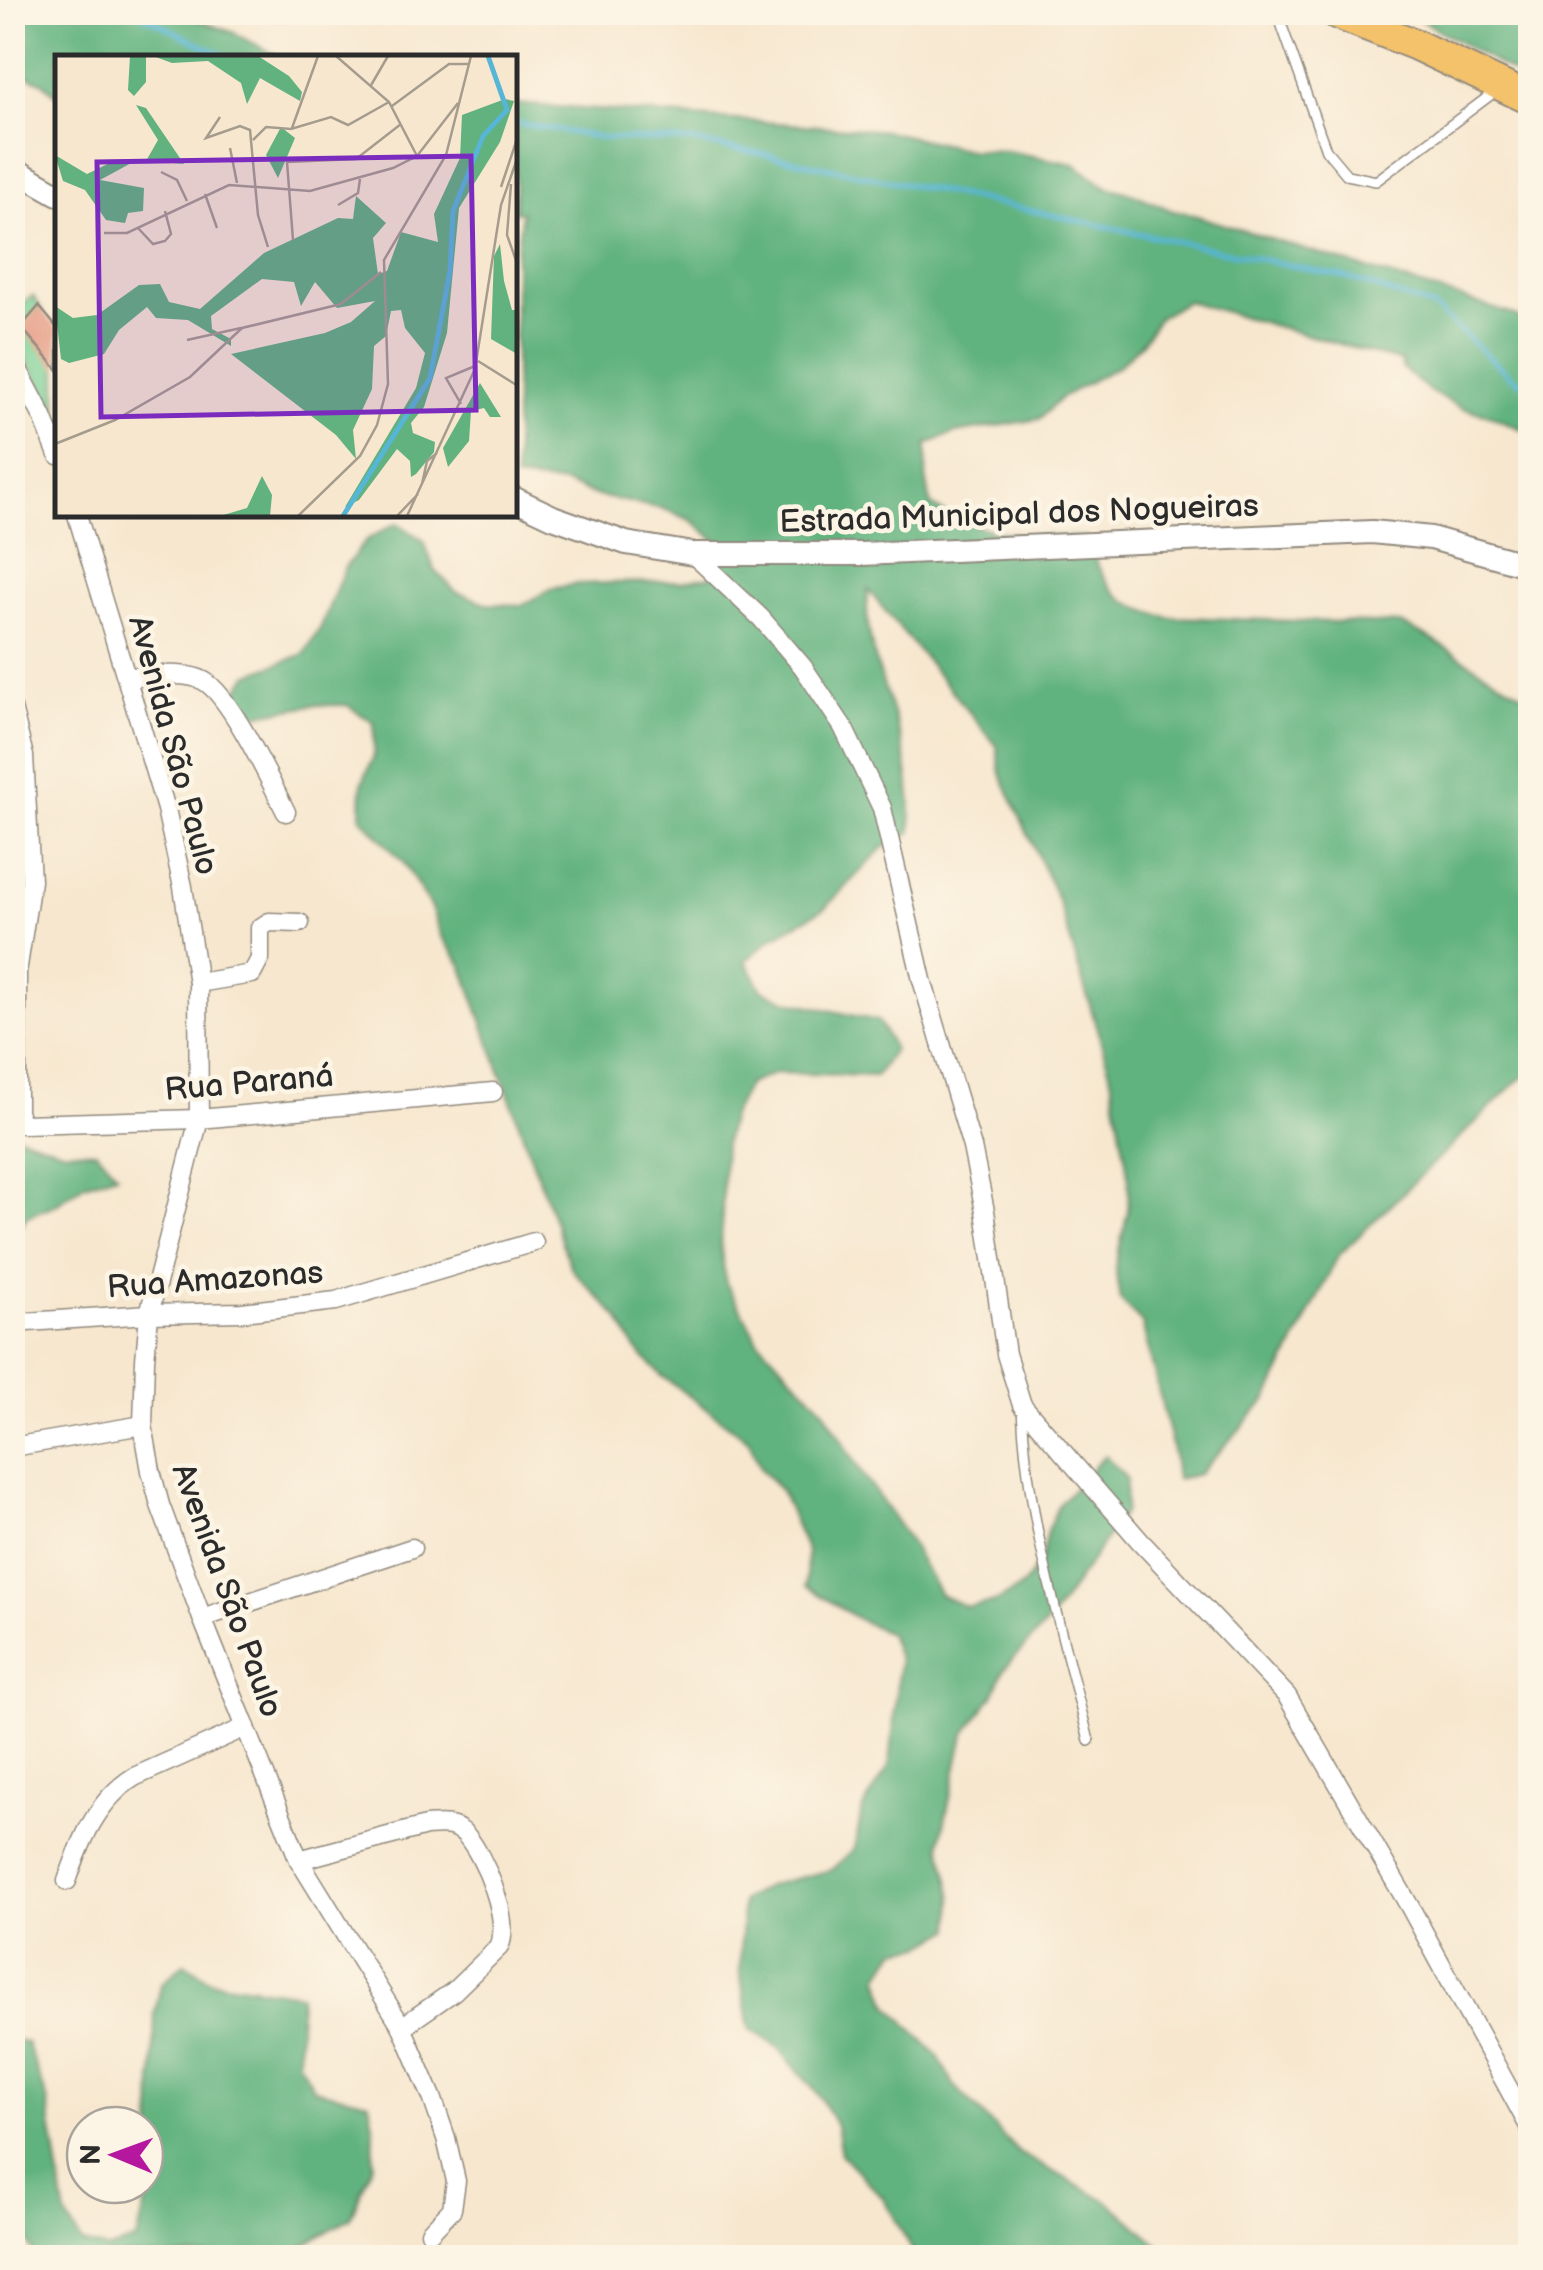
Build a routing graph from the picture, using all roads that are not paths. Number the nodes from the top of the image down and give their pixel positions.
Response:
1 (1277, 12) edge
2 (1333, 12) edge
3 (1503, 86) junction
4 (1530, 99) edge
5 (12, 168) edge
6 (55, 192) edge
7 (12, 358) edge
8 (55, 448) edge
9 (518, 500) edge
10 (78, 518) edge
11 (693, 554) junction
12 (1530, 566) edge
13 (127, 677) junction
14 (12, 708) edge
15 (286, 812) dead end
16 (300, 923) dead end
17 (198, 983) junction
18 (494, 1092) dead end
19 (199, 1119) junction
20 (534, 1242) dead end
21 (149, 1314) junction
22 (12, 1323) edge
23 (1022, 1405) junction
24 (143, 1425) junction
25 (12, 1447) edge
26 (412, 1548) dead end
27 (202, 1618) junction
28 (246, 1727) junction
29 (1090, 1740) dead end
30 (299, 1860) junction
31 (67, 1881) dead end
32 (402, 2026) junction
33 (1530, 2128) edge
34 (430, 2232) dead end

1 - 3 lane
2 - 3 main road
3 - 4 main road
5 - 6 street
7 - 8 street
9 - 11 street, Estrada Municipal dos Nogueiras
10 - 13 street, Avenida São Paulo
11 - 12 street, Estrada Municipal dos Nogueiras
11 - 23 street
13 - 15 street
13 - 17 street, Avenida São Paulo
14 - 19 street, Rua Paraná
16 - 17 street
17 - 19 street, Avenida São Paulo
18 - 19 street, Rua Paraná
19 - 21 street, Avenida São Paulo
20 - 21 street, Rua Amazonas
21 - 22 street, Rua Amazonas
21 - 24 street, Avenida São Paulo
23 - 29 lane
23 - 33 street
24 - 25 street
24 - 27 street, Avenida São Paulo
26 - 27 street
27 - 28 street, Avenida São Paulo
28 - 30 street, Avenida São Paulo
28 - 31 street
30 - 32 street, Avenida São Paulo
30 - 32 street
32 - 34 street, Avenida São Paulo

